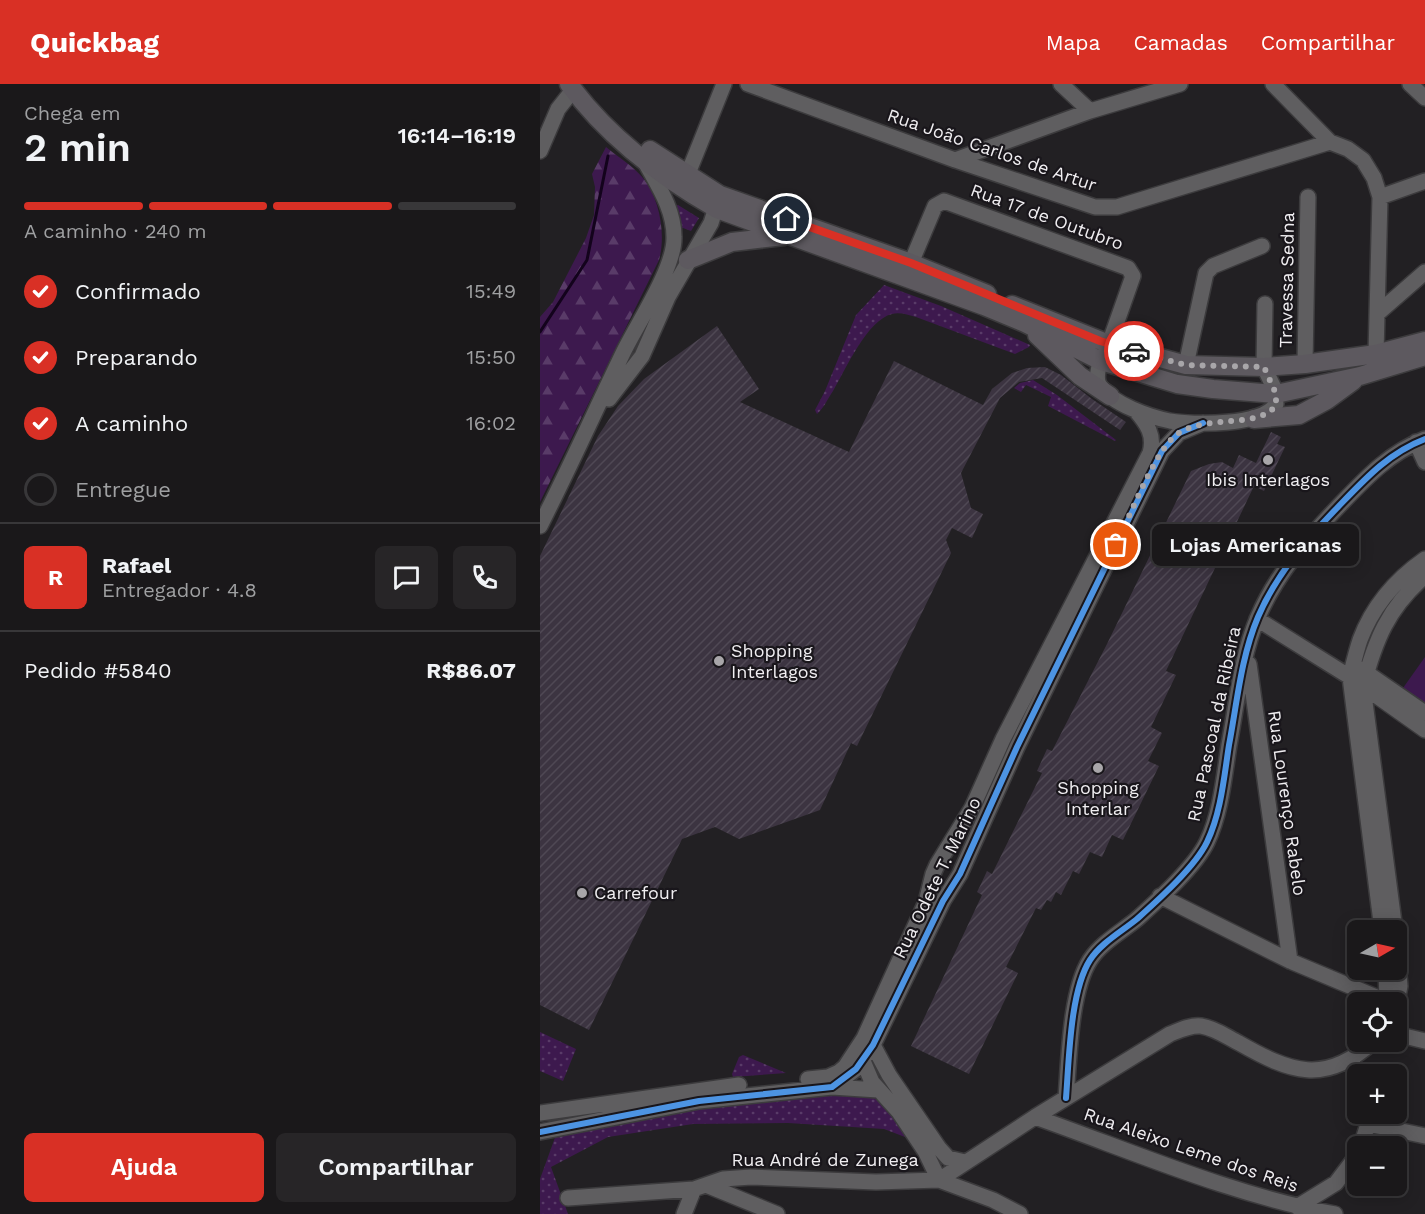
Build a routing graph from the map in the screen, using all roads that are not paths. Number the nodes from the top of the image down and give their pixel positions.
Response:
1 (724, 84) edge
2 (748, 84) edge
3 (1061, 84) edge
4 (1273, 84) edge
5 (1410, 84) edge
6 (1171, 85) edge
7 (574, 86) edge
8 (1425, 98) edge
9 (1090, 111) junction
10 (1330, 142) junction
11 (540, 151) edge
12 (955, 160) junction
13 (645, 162) junction
14 (687, 176) junction
15 (1425, 181) edge
16 (1308, 197) dead end
17 (1380, 197) junction
18 (718, 202) junction
19 (791, 235) junction
20 (1262, 246) dead end
21 (688, 260) junction
22 (911, 263) junction
23 (1425, 273) edge
24 (1265, 304) dead end
25 (1378, 313) junction
26 (1025, 323) junction
27 (1425, 340) edge
28 (1115, 346) junction
29 (1376, 354) junction
30 (1425, 356) edge
31 (1101, 361) junction
32 (1305, 364) junction
33 (1186, 365) junction
34 (1264, 367) junction
35 (1360, 376) junction
36 (1276, 394) junction
37 (1110, 396) junction
38 (1136, 411) junction
39 (1254, 418) junction
40 (591, 423) junction
41 (1203, 423) junction
42 (1423, 450) edge
43 (540, 526) edge
44 (1425, 559) edge
45 (1425, 576) edge
46 (1257, 619) junction
47 (1247, 651) junction
48 (1358, 675) junction
49 (1425, 713) edge
50 (1256, 716) junction
51 (1234, 719) junction
52 (1425, 730) edge
53 (954, 835) junction
54 (973, 843) junction
55 (944, 850) junction
56 (937, 865) junction
57 (962, 868) junction
58 (1160, 896) junction
59 (1381, 920) edge
60 (1394, 920) edge
61 (1290, 961) junction
62 (1363, 992) edge
63 (1407, 1037) edge
64 (1425, 1041) edge
65 (864, 1048) junction
66 (1358, 1052) edge
67 (1360, 1052) edge
68 (1351, 1059) junction
69 (1353, 1064) edge
70 (832, 1087) junction
71 (878, 1090) junction
72 (1066, 1098) junction
73 (905, 1109) junction
74 (540, 1113) edge
75 (1035, 1117) junction
76 (1386, 1124) edge
77 (540, 1132) edge
78 (1425, 1136) edge
79 (965, 1162) junction
80 (1347, 1168) edge
81 (939, 1180) junction
82 (700, 1187) junction
83 (568, 1198) dead end
84 (1297, 1207) junction
85 (684, 1214) edge
86 (777, 1214) edge
87 (1020, 1214) edge
88 (1335, 1214) edge

1 - 14 street
2 - 12 street, Rua João Carlos de Artur
3 - 9 street
4 - 10 street
5 - 8 street
6 - 9 street
7 - 11 street
7 - 13 main road
7 - 14 main road
9 - 12 street
10 - 12 street, Rua João Carlos de Artur
10 - 17 street
13 - 18 main road
13 - 40 street
14 - 18 main road
15 - 17 street
16 - 32 street, Travessa Sedna
17 - 25 street
18 - 19 main road
18 - 21 street
18 - 22 main road
19 - 21 main road
19 - 26 main road
20 - 33 street
21 - 40 street
22 - 28 main road
22 - 28 street, Rua 17 de Outubro
23 - 25 street
24 - 34 street
25 - 29 street
26 - 31 main road
26 - 37 main road
27 - 29 main road
28 - 31 street
28 - 33 main road
29 - 32 main road
30 - 35 main road
31 - 36 main road
31 - 37 street
32 - 34 main road
33 - 34 main road
34 - 36 street
35 - 36 main road
35 - 39 main road
36 - 39 street
37 - 38 street
38 - 41 street
38 - 53 street, Rua Odete T. Marino
39 - 41 street
40 - 43 street
41 - 54 street, Rua Odete T. Marino
42 - 46 street, Rua Pascoal da Ribeira
44 - 48 street
45 - 48 street
46 - 47 street, Rua Pascoal da Ribeira
46 - 48 street
47 - 50 street, Rua Lourenço Rabelo
47 - 51 street, Rua Pascoal da Ribeira
48 - 49 street
48 - 52 street
48 - 59 street
48 - 60 street
50 - 51 street
50 - 61 street, Rua Lourenço Rabelo
51 - 58 street, Rua Pascoal da Ribeira
53 - 54 street
53 - 55 street, Rua Odete T. Marino
54 - 57 street, Rua Odete T. Marino
55 - 56 street, Rua Odete T. Marino
55 - 57 street
56 - 57 street
56 - 65 street, Rua Odete T. Marino
57 - 65 street, Rua Odete T. Marino
58 - 61 street
58 - 72 street, Rua Pascoal da Ribeira
61 - 62 street
63 - 64 street
65 - 70 street, Rua Odete T. Marino
65 - 71 street
65 - 73 street
65 - 74 street, Rua Odete T. Marino
66 - 68 street
67 - 68 street
68 - 69 street
68 - 72 street
70 - 71 street
70 - 77 street
71 - 73 street
72 - 75 street
73 - 79 street
73 - 81 street
75 - 79 street
75 - 84 street, Rua Aleixo Leme dos Reis
76 - 78 street
79 - 81 street
80 - 84 street
81 - 82 street, Rua André de Zunega
81 - 87 street
82 - 83 street, Rua André de Zunega
82 - 85 street
82 - 86 street
84 - 88 street, Rua Aleixo Leme dos Reis

